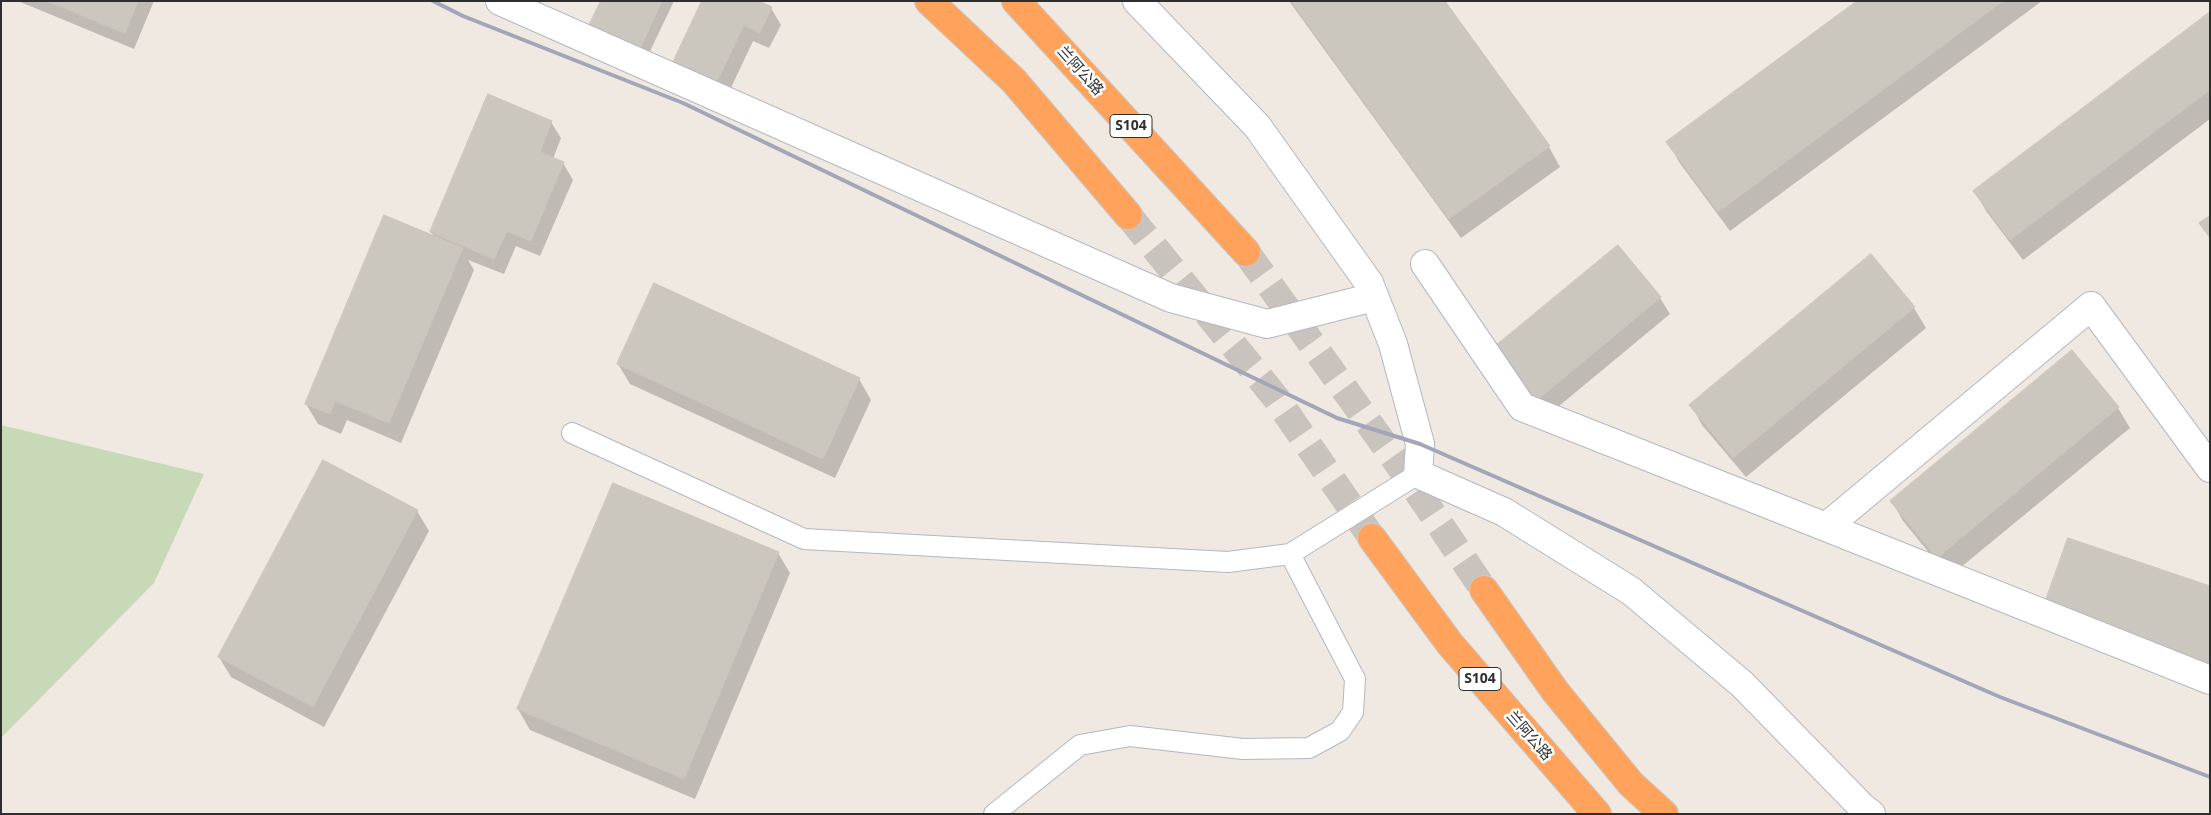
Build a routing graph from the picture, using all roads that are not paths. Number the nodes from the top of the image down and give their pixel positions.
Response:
1 (500, 1) edge
2 (929, 1) edge
3 (1016, 1) edge
4 (1137, 1) edge
5 (1128, 215) tunnel mouth
6 (1246, 252) tunnel mouth
7 (1425, 264) dead end
8 (1374, 297) junction
9 (572, 433) dead end
10 (2210, 468) edge
11 (1418, 474) junction
12 (1826, 527) junction
13 (1372, 538) tunnel mouth
14 (1290, 554) junction
15 (1484, 590) tunnel mouth
16 (2210, 680) edge
17 (994, 814) edge
18 (1597, 814) edge
19 (1664, 814) edge
20 (1871, 814) edge

1 - 8 street
2 - 5 highway
3 - 6 highway, 兰阿公路 / S104
4 - 8 street
7 - 12 street
8 - 11 street
9 - 14 lane
10 - 12 street
11 - 14 lane
11 - 20 street
12 - 16 street
13 - 18 highway, 兰阿公路 / S104
14 - 17 lane
15 - 19 highway

